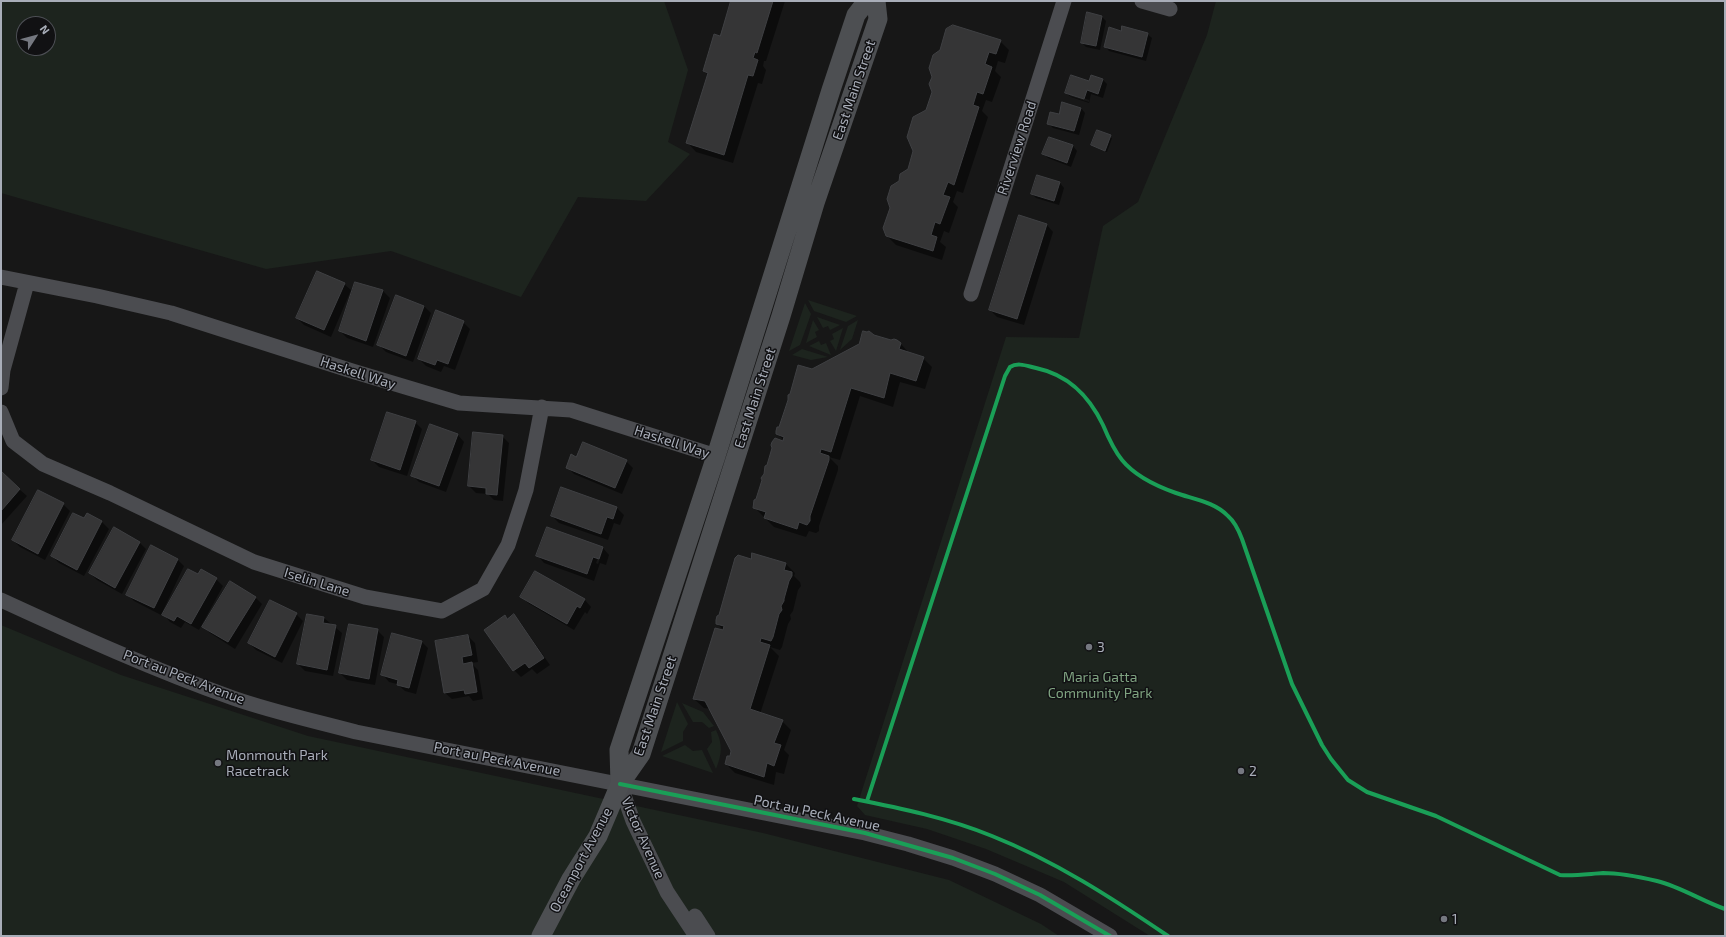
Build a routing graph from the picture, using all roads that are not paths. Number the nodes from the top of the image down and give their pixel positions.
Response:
1 (867, 1) edge
2 (876, 1) edge
3 (1064, 1) edge
4 (1142, 1) edge
5 (1170, 9) dead end
6 (1, 277) edge
7 (27, 283) junction
8 (971, 294) dead end
9 (1, 388) edge
10 (542, 407) junction
11 (1, 412) edge
12 (716, 456) junction
13 (1, 600) edge
14 (620, 784) junction
15 (667, 892) junction
16 (541, 936) edge
17 (696, 936) edge
18 (708, 936) edge
19 (1110, 936) edge

1 - 12 main road, East Main Street
2 - 14 main road, East Main Street
3 - 8 street, Riverview Road
4 - 5 street
6 - 7 street, Haskell Way
7 - 9 street
7 - 10 street, Haskell Way
10 - 11 street, Iselin Lane
10 - 12 street, Haskell Way
12 - 14 main road, East Main Street
13 - 14 street, Port au Peck Avenue
14 - 15 street, Victor Avenue
14 - 16 main road, Oceanport Avenue
14 - 19 street, Port au Peck Avenue
15 - 17 street, Victor Avenue
15 - 18 street, Victor Avenue

